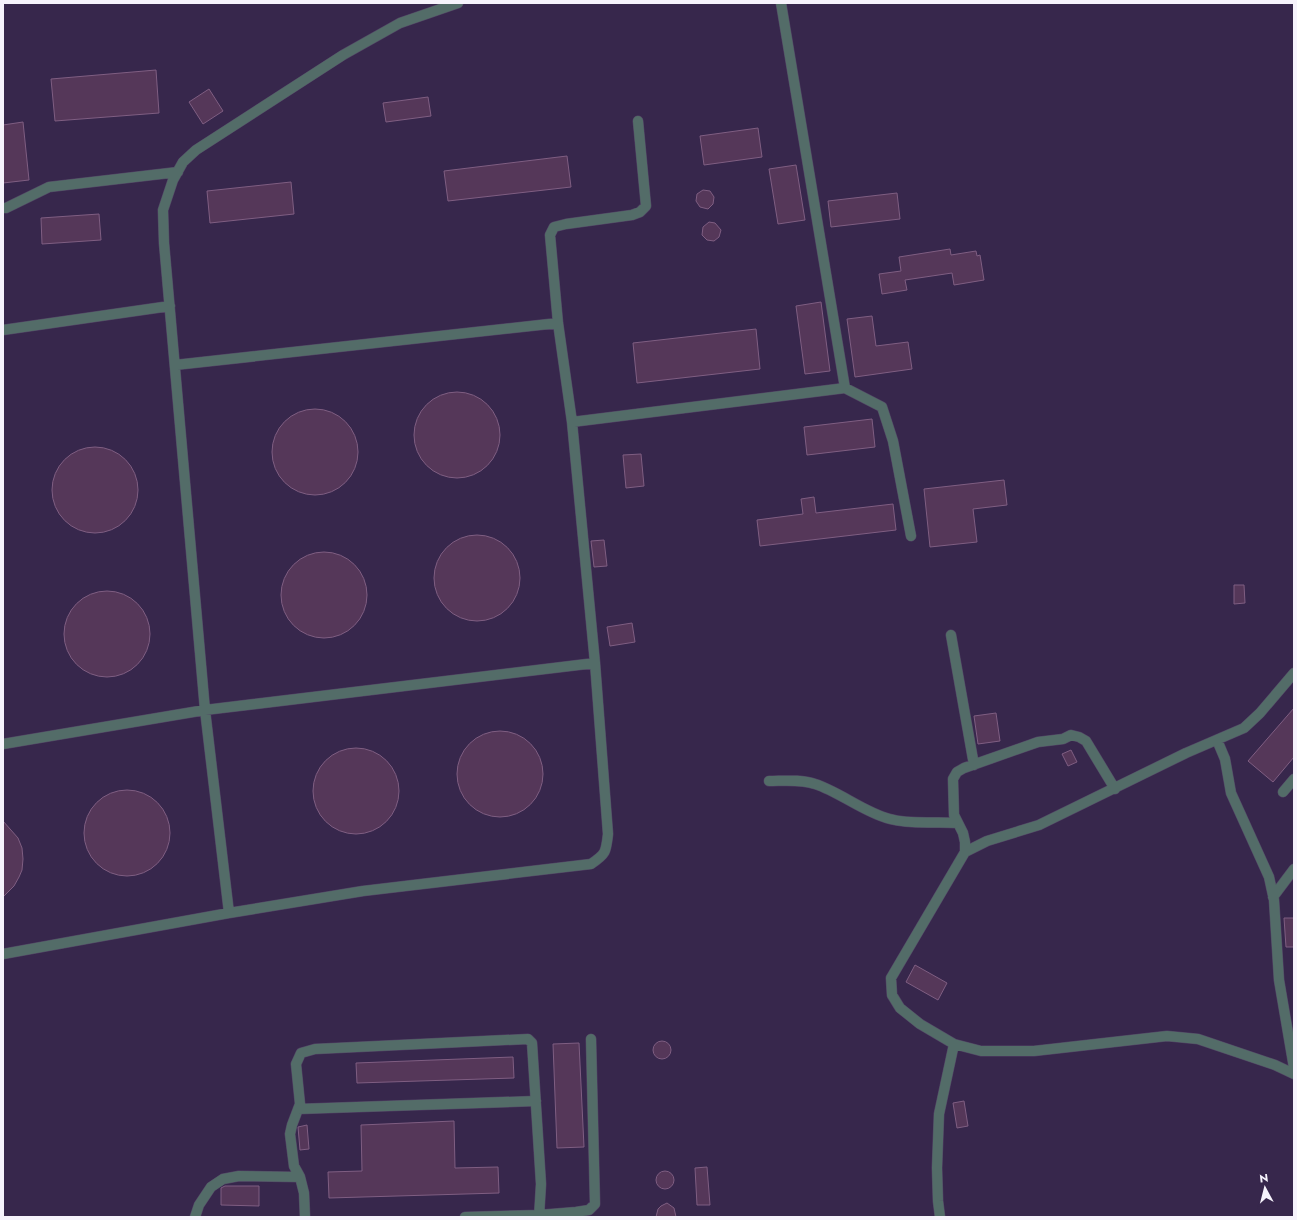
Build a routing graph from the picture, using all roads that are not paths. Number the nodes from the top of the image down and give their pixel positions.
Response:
1 (458, 3) edge
2 (781, 3) edge
3 (638, 121) dead end
4 (178, 172) junction
5 (3, 208) edge
6 (170, 306) junction
7 (558, 323) junction
8 (3, 330) edge
9 (175, 365) junction
10 (845, 388) junction
11 (572, 422) junction
12 (912, 536) dead end
13 (950, 635) dead end
14 (595, 663) junction
15 (1294, 672) edge
16 (205, 710) junction
17 (1217, 740) junction
18 (3, 744) edge
19 (974, 765) junction
20 (1294, 779) edge
21 (769, 780) dead end
22 (1115, 789) junction
23 (1283, 792) dead end
24 (958, 823) junction
25 (965, 852) junction
26 (1294, 869) edge
27 (1273, 897) junction
28 (229, 913) junction
29 (3, 954) edge
30 (591, 1039) dead end
31 (954, 1044) junction
32 (1294, 1068) edge
33 (1294, 1074) edge
34 (536, 1101) junction
35 (298, 1109) junction
36 (300, 1177) junction
37 (539, 1216) edge
38 (195, 1217) edge
39 (305, 1217) edge
40 (465, 1217) edge
41 (940, 1217) edge

1 - 4 street
2 - 10 street
3 - 7 street
4 - 5 street
4 - 6 street
6 - 8 street
6 - 9 street
7 - 9 street
7 - 11 street
9 - 16 street
10 - 11 street
10 - 12 street
11 - 14 street
13 - 19 street
14 - 16 street
14 - 28 street
15 - 17 street
16 - 18 street
16 - 28 street
17 - 22 street
17 - 27 street
19 - 22 street
19 - 24 street
20 - 23 street
21 - 24 street
22 - 25 street
24 - 25 street
25 - 31 street
26 - 27 street
27 - 32 street
28 - 29 street
30 - 37 street
31 - 33 street
31 - 41 street
34 - 35 street
34 - 35 street
34 - 37 street
35 - 36 street
36 - 38 street
36 - 39 street
37 - 40 street

